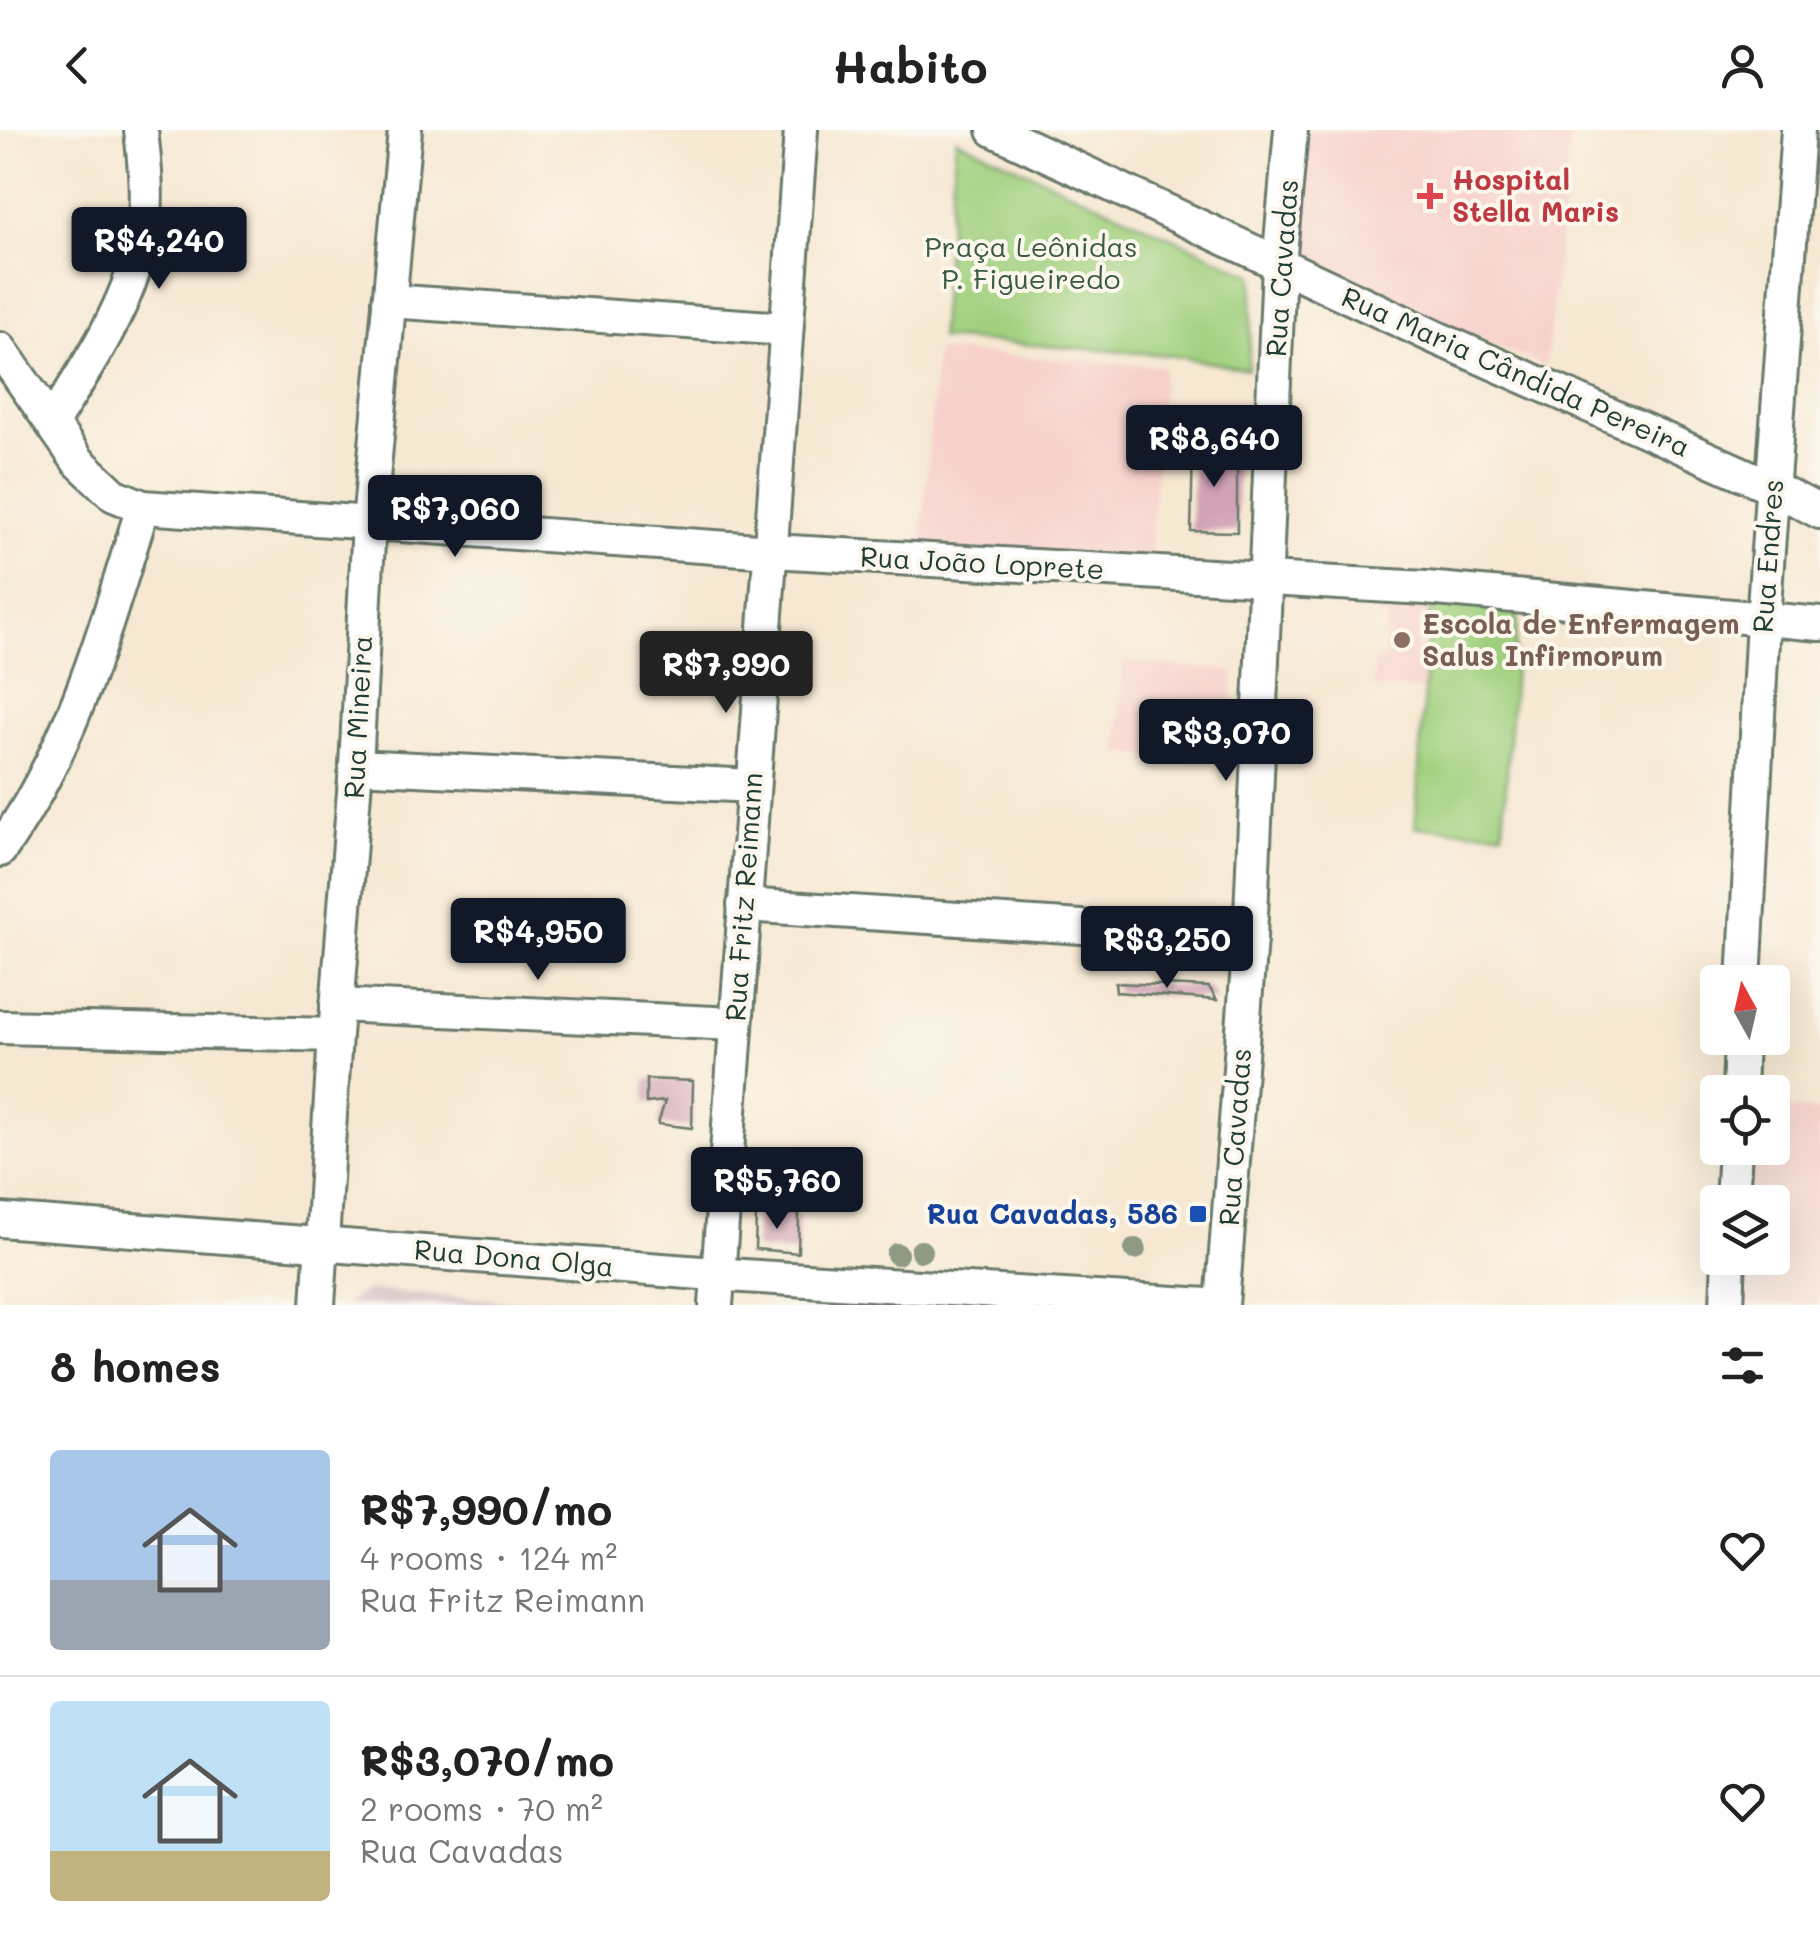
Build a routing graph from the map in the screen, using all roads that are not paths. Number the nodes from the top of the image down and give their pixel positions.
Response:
1 (141, 130) edge
2 (405, 130) edge
3 (801, 130) edge
4 (994, 130) edge
5 (1291, 130) edge
6 (1798, 130) edge
7 (1279, 266) junction
8 (389, 301) junction
9 (786, 329) junction
10 (1, 352) edge
11 (52, 422) junction
12 (1772, 487) junction
13 (143, 507) junction
14 (1820, 512) edge
15 (369, 523) junction
16 (772, 551) junction
17 (1266, 582) junction
18 (1763, 620) junction
19 (1820, 624) edge
20 (356, 766) junction
21 (752, 786) junction
22 (0, 850) edge
23 (744, 905) junction
24 (1250, 938) junction
25 (1745, 965) edge
26 (336, 1020) junction
27 (735, 1024) junction
28 (0, 1027) edge
29 (0, 1220) edge
30 (323, 1243) junction
31 (1728, 1275) edge
32 (716, 1290) edge
33 (973, 1298) edge
34 (318, 1305) edge
35 (1208, 1305) edge
36 (1222, 1305) edge
37 (1726, 1305) edge

1 - 11 street
2 - 8 street, Rua Mineira
3 - 9 street, Rua Fritz Reimann
4 - 7 street, Rua Maria Cândida Pereira
5 - 7 street, Rua Cavadas
6 - 12 street, Rua Endres
7 - 12 street, Rua Maria Cândida Pereira
7 - 17 street, Rua Cavadas
8 - 9 street
8 - 15 street, Rua Mineira
9 - 16 street, Rua Fritz Reimann
10 - 11 street
11 - 13 street
12 - 14 street, Rua Maria Cândida Pereira
12 - 18 street, Rua Endres
13 - 15 street, Rua João Loprete
13 - 22 street
15 - 16 street, Rua João Loprete
15 - 20 street, Rua Mineira
16 - 17 street, Rua João Loprete
16 - 21 street, Rua Fritz Reimann
17 - 18 street, Rua João Loprete
17 - 24 street, Rua Cavadas
18 - 19 street, Rua João Loprete
18 - 25 street, Rua Endres
20 - 21 street
20 - 26 street, Rua Mineira
21 - 23 street, Rua Fritz Reimann
23 - 24 street
23 - 27 street, Rua Fritz Reimann
24 - 36 street, Rua Cavadas
26 - 27 street
26 - 28 street
26 - 30 street, Rua Mineira
27 - 32 street, Rua Fritz Reimann
29 - 30 street, Rua Dona Olga
30 - 32 street, Rua Dona Olga
30 - 34 street, Rua Mineira
31 - 37 street
32 - 33 street, Rua Dona Olga
33 - 35 street, Rua Dona Olga

